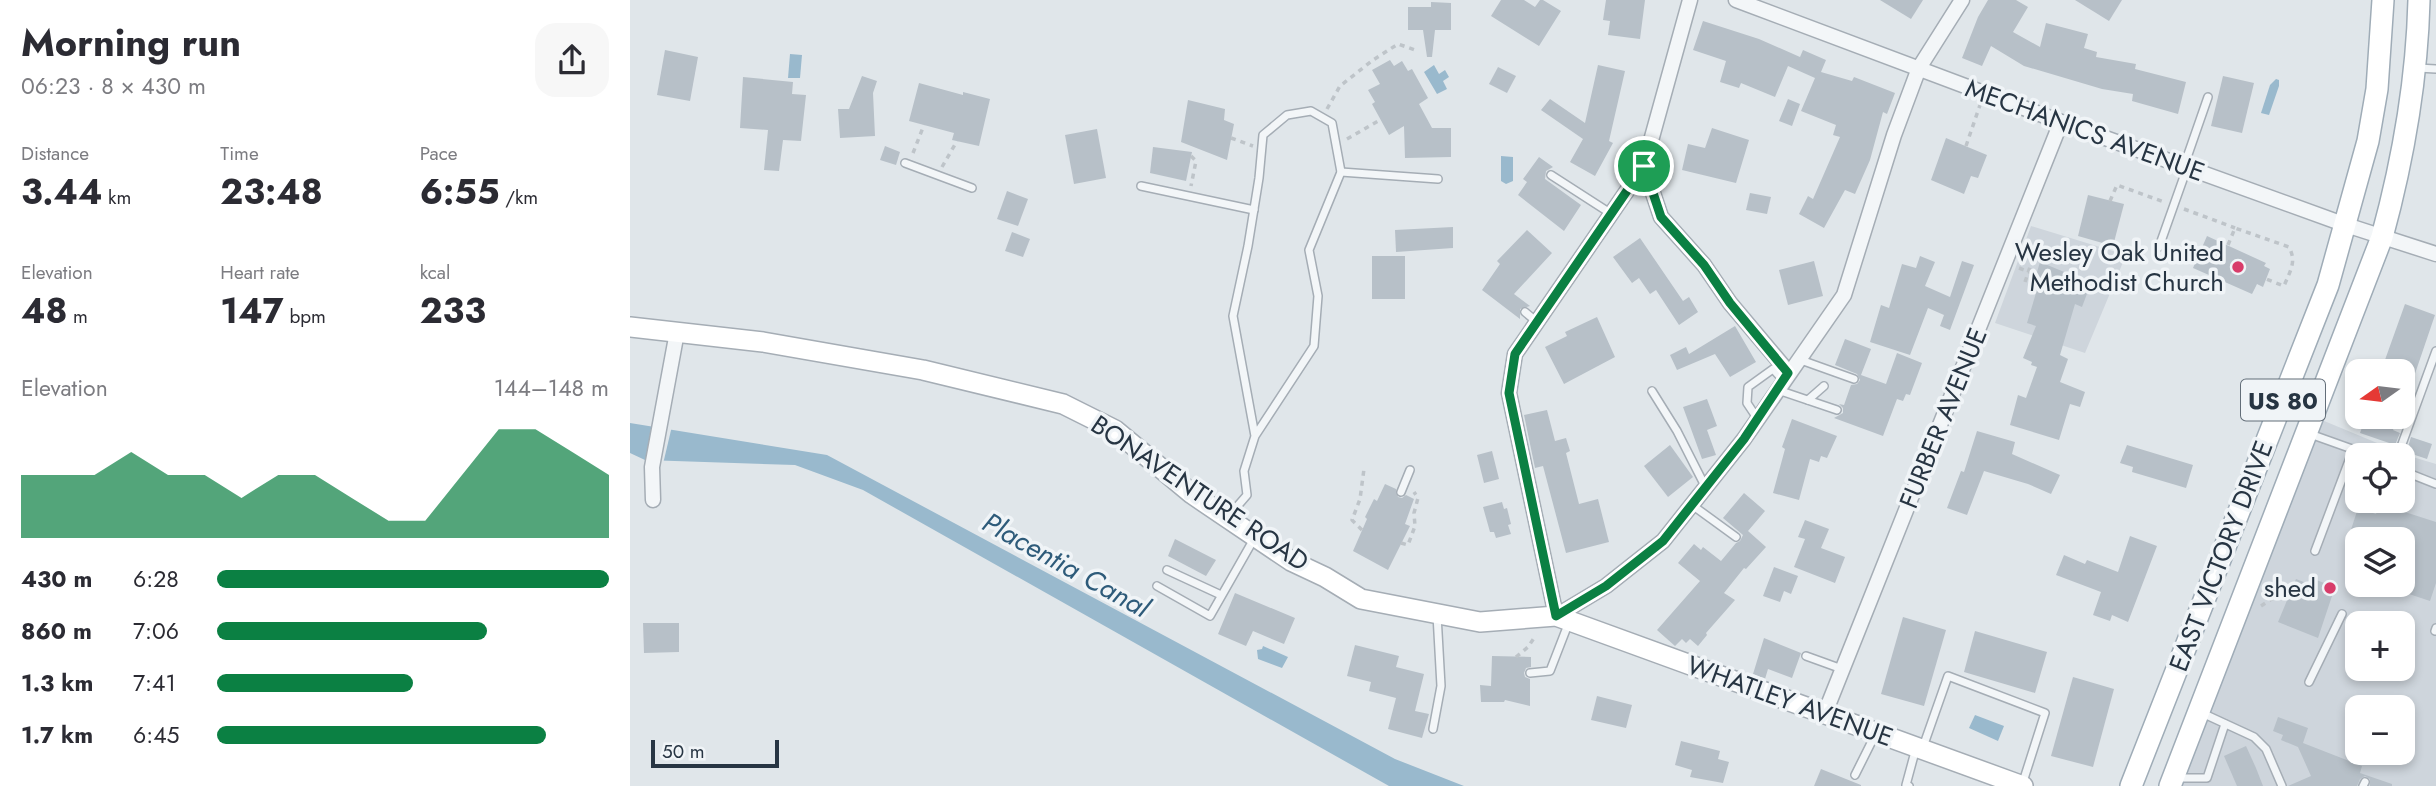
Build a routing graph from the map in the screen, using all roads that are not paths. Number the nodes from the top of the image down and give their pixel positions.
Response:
1 (1689, 0) edge
2 (1736, 0) edge
3 (1962, 0) edge
4 (2383, 0) edge
5 (2418, 0) edge
6 (1919, 68) junction
7 (2414, 68) junction
8 (2436, 69) edge
9 (2208, 97) dead end
10 (2061, 122) junction
11 (906, 164) road end
12 (1644, 166) junction
13 (2185, 167) junction
14 (1341, 172) junction
15 (1551, 175) dead end
16 (1438, 179) dead end
17 (1141, 186) dead end
18 (972, 188) dead end
19 (1254, 211) junction
20 (1610, 214) junction
21 (2346, 225) junction
22 (2382, 237) junction
23 (2159, 247) dead end
24 (2436, 254) edge
25 (1525, 312) dead end
26 (1538, 322) junction
27 (630, 327) edge
28 (677, 332) junction
29 (2436, 351) edge
30 (1798, 359) junction
31 (1854, 379) dead end
32 (1783, 381) junction
33 (1824, 386) dead end
34 (1653, 391) dead end
35 (1808, 400) junction
36 (1837, 410) dead end
37 (1757, 419) junction
38 (2306, 433) junction
39 (1255, 436) junction
40 (2402, 443) edge
41 (2345, 447) edge
42 (1410, 470) dead end
43 (2345, 471) edge
44 (2415, 476) edge
45 (2436, 484) edge
46 (1706, 487) junction
47 (1402, 489) road end
48 (653, 500) dead end
49 (1692, 505) junction
50 (1227, 518) junction
51 (1255, 537) junction
52 (1736, 537) dead end
53 (2315, 551) dead end
54 (1167, 570) dead end
55 (1157, 586) dead end
56 (1221, 595) junction
57 (1437, 614) junction
58 (2342, 614) dead end
59 (1557, 618) junction
60 (1806, 656) dead end
61 (1842, 669) junction
62 (1530, 673) dead end
63 (2309, 682) dead end
64 (2199, 711) junction
65 (1825, 713) junction
66 (2225, 724) junction
67 (1433, 729) dead end
68 (1877, 733) junction
69 (1919, 748) junction
70 (1855, 775) dead end
71 (2171, 782) edge
72 (1909, 786) edge
73 (2022, 786) edge
74 (2131, 786) edge
75 (2282, 786) edge

1 - 12 street
2 - 6 street, MECHANICS AVENUE
3 - 6 street, BONAVENTURE ROAD
4 - 21 main road, EAST VICTORY DRIVE / US 80
5 - 7 main road, EAST VICTORY DRIVE / US 80
6 - 10 street, MECHANICS AVENUE
6 - 30 street, BONAVENTURE ROAD
7 - 8 lane
7 - 22 main road, EAST VICTORY DRIVE / US 80
9 - 13 lane
10 - 13 street, MECHANICS AVENUE
10 - 61 street, FURBER AVENUE
11 - 18 lane
12 - 20 street
12 - 32 street
13 - 21 street, MECHANICS AVENUE
13 - 23 lane
14 - 16 lane
14 - 19 lane
14 - 39 lane
15 - 20 lane
17 - 19 lane
19 - 39 lane
20 - 26 street
21 - 22 street, MECHANICS AVENUE
21 - 74 main road, EAST VICTORY DRIVE / US 80
22 - 24 street, MECHANICS AVENUE
22 - 38 main road, EAST VICTORY DRIVE / US 80
25 - 26 lane
26 - 59 street
27 - 28 street, BONAVENTURE ROAD
28 - 48 street
28 - 50 street, BONAVENTURE ROAD
29 - 40 lane
30 - 31 lane
30 - 32 street, BONAVENTURE ROAD
32 - 35 lane
32 - 37 street, BONAVENTURE ROAD
32 - 37 lane
33 - 35 lane
34 - 46 lane
35 - 36 lane
37 - 46 street, BONAVENTURE ROAD
38 - 41 lane
38 - 64 main road, EAST VICTORY DRIVE / US 80
39 - 50 lane
42 - 47 lane
43 - 53 lane
44 - 45 lane
46 - 49 street, BONAVENTURE ROAD
49 - 52 lane
49 - 59 street, BONAVENTURE ROAD
50 - 51 street, BONAVENTURE ROAD
51 - 56 lane
51 - 57 street, BONAVENTURE ROAD
54 - 56 lane
55 - 56 lane
57 - 59 street, BONAVENTURE ROAD
57 - 67 lane
58 - 63 lane
59 - 62 lane
59 - 65 street, WHATLEY AVENUE
60 - 61 lane
61 - 65 street, FURBER AVENUE
64 - 66 lane
64 - 71 main road, EAST VICTORY DRIVE / US 80
65 - 68 street, WHATLEY AVENUE
66 - 71 lane
66 - 75 lane
68 - 69 street, WHATLEY AVENUE
68 - 70 lane
69 - 72 lane
69 - 73 street, WHATLEY AVENUE
69 - 73 lane

